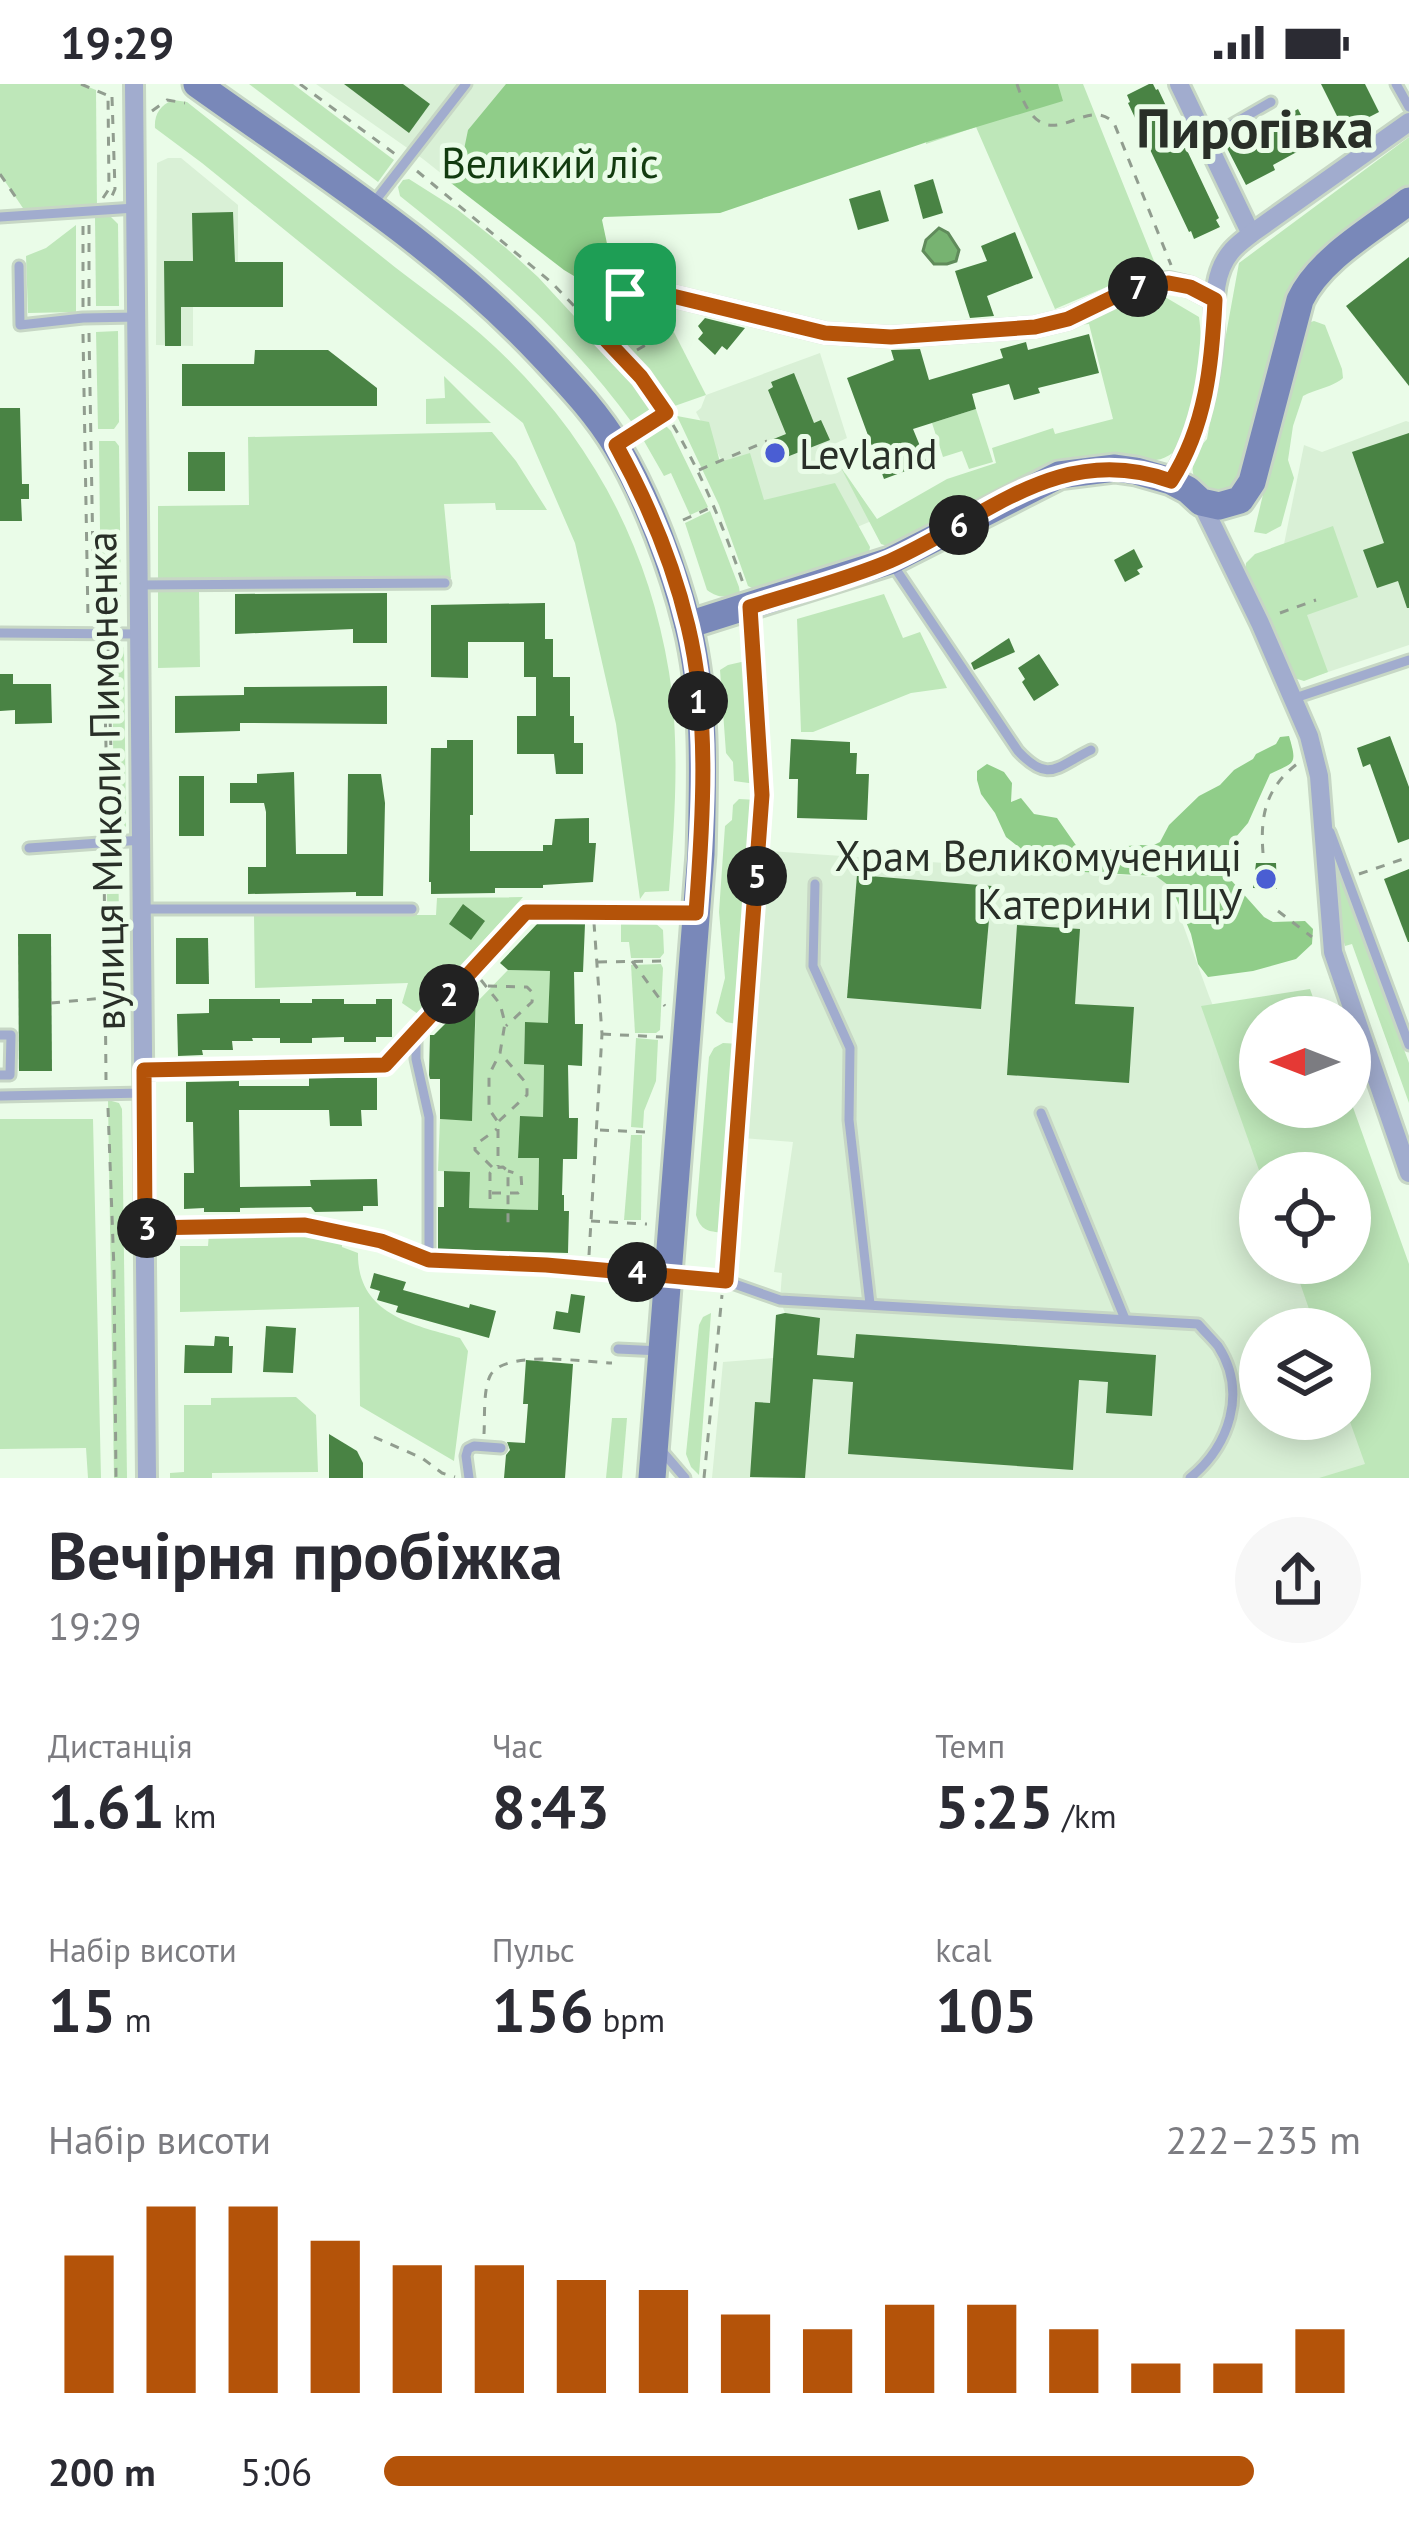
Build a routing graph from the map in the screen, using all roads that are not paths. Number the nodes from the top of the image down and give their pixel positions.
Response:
1 (134, 84) edge
2 (466, 84) edge
3 (1179, 84) edge
4 (1396, 84) edge
5 (192, 94) edge
6 (1271, 102) dead end
7 (1409, 107) edge
8 (1409, 122) edge
9 (1205, 140) junction
10 (1409, 201) edge
11 (372, 205) junction
12 (135, 208) junction
13 (0, 217) edge
14 (1251, 234) junction
15 (19, 266) dead end
16 (1215, 300) junction
17 (137, 317) junction
18 (592, 325) joint
19 (616, 445) junction
20 (1171, 481) junction
21 (1201, 502) junction
22 (890, 561) junction
23 (445, 583) dead end
24 (140, 585) junction
25 (688, 625) junction
26 (0, 633) edge
27 (140, 634) junction
28 (1409, 660) edge
29 (1294, 698) junction
30 (1091, 750) dead end
31 (1324, 816) junction
32 (142, 840) junction
33 (29, 848) dead end
34 (815, 884) dead end
35 (142, 909) junction
36 (412, 909) dead end
37 (696, 913) junction
38 (416, 1030) junction
39 (0, 1035) edge
40 (1408, 1042) edge
41 (144, 1070) junction
42 (0, 1075) edge
43 (144, 1093) junction
44 (0, 1096) edge
45 (1041, 1113) dead end
46 (1409, 1173) edge
47 (145, 1228) junction
48 (429, 1260) junction
49 (668, 1275) junction
50 (870, 1304) junction
51 (1125, 1319) junction
52 (618, 1349) dead end
53 (662, 1351) junction
54 (655, 1443) junction
55 (502, 1448) dead end
56 (147, 1478) edge
57 (469, 1478) edge
58 (652, 1478) edge
59 (685, 1478) edge
60 (1190, 1478) edge

1 - 12 street, вулиця Миколи Пимоненка
2 - 11 lane
3 - 9 street
4 - 7 lane
5 - 11 main road
6 - 9 lane
8 - 14 street
9 - 14 street
10 - 21 main road
11 - 19 main road
12 - 13 lane
12 - 17 street, вулиця Миколи Пимоненка
14 - 16 street
15 - 17 lane
16 - 18 street
16 - 20 street
17 - 24 street, вулиця Миколи Пимоненка
18 - 19 lane
19 - 25 main road
20 - 21 main road
20 - 22 main road
21 - 29 street
22 - 25 main road
22 - 30 lane
23 - 24 lane
24 - 27 street, вулиця Миколи Пимоненка
25 - 37 main road
26 - 27 lane
27 - 32 street, вулиця Миколи Пимоненка
28 - 29 lane
29 - 31 street
31 - 40 lane
31 - 46 street
32 - 33 lane
32 - 35 street, вулиця Миколи Пимоненка
34 - 50 lane
35 - 36 lane
35 - 41 street, вулиця Миколи Пимоненка
37 - 38 lane
37 - 49 main road
38 - 41 lane
38 - 48 lane
39 - 42 lane
41 - 43 street, вулиця Миколи Пимоненка
43 - 44 lane
43 - 47 street, вулиця Миколи Пимоненка
45 - 51 lane
47 - 48 lane
47 - 56 street, вулиця Миколи Пимоненка
48 - 49 lane
49 - 50 lane
49 - 53 main road
50 - 51 lane
51 - 60 lane
52 - 53 lane
53 - 54 main road
54 - 58 main road
54 - 59 lane
55 - 57 lane

